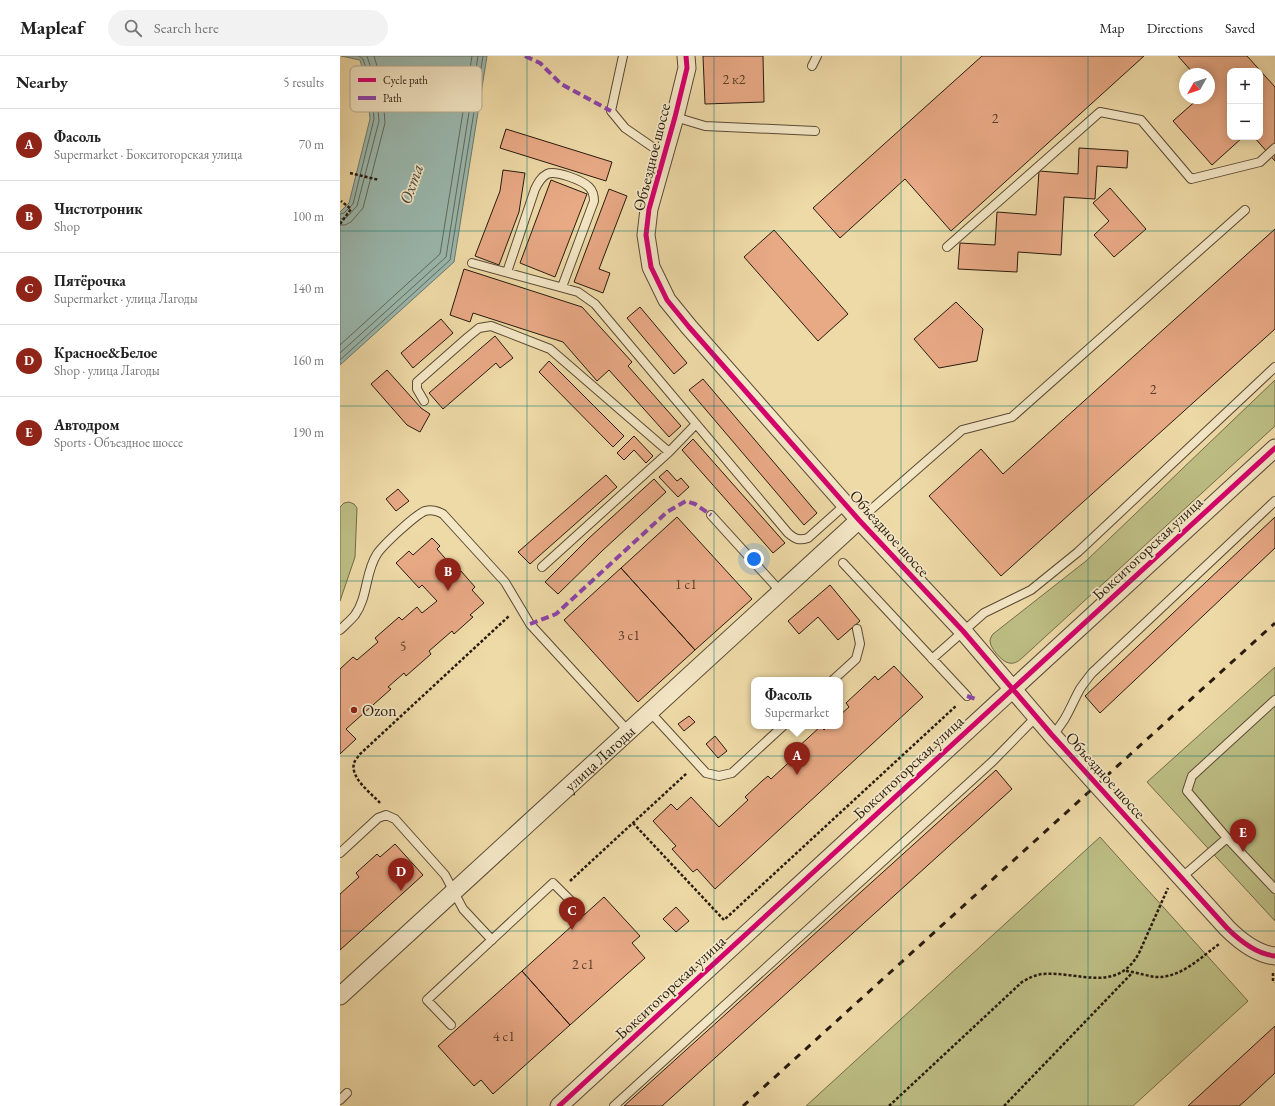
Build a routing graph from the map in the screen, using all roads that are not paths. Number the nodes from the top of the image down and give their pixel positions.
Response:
1 (623, 56) edge
2 (686, 56) edge
3 (817, 56) edge
4 (812, 66) dead end
5 (675, 117) junction
6 (816, 131) dead end
7 (1275, 148) edge
8 (664, 155) junction
9 (1245, 210) dead end
10 (947, 247) dead end
11 (472, 263) dead end
12 (507, 272) junction
13 (562, 287) junction
14 (1275, 367) edge
15 (424, 401) dead end
16 (696, 424) junction
17 (1275, 448) edge
18 (669, 452) junction
19 (1275, 501) edge
20 (846, 504) junction
21 (711, 515) dead end
22 (860, 520) junction
23 (844, 563) dead end
24 (542, 567) dead end
25 (781, 592) junction
26 (857, 629) dead end
27 (340, 630) edge
28 (963, 631) junction
29 (932, 659) junction
30 (836, 677) edge
31 (1013, 689) junction
32 (967, 696) dead end
33 (1275, 700) edge
34 (650, 712) junction
35 (1036, 717) junction
36 (780, 729) edge
37 (629, 732) junction
38 (1052, 735) junction
39 (1227, 838) junction
40 (340, 853) edge
41 (1175, 883) junction
42 (1275, 888) edge
43 (454, 892) junction
44 (578, 908) dead end
45 (492, 940) junction
46 (1275, 956) edge
47 (340, 996) edge
48 (451, 1025) dead end
49 (347, 1093) dead end
50 (340, 1100) edge
51 (559, 1106) edge
52 (614, 1106) edge

1 - 8 lane
2 - 5 street, Объездное шоссе
3 - 4 lane
5 - 6 lane
5 - 8 street, Объездное шоссе
7 - 10 lane
8 - 20 street, Объездное шоссе
9 - 22 lane
11 - 12 lane
12 - 13 lane
12 - 13 lane
13 - 16 lane
14 - 28 lane
15 - 18 lane
16 - 18 lane
16 - 20 lane
17 - 31 street, Бокситогорская улица
18 - 24 lane
19 - 38 lane
20 - 22 street, Объездное шоссе
21 - 25 lane
22 - 25 street, улица Лагоды
22 - 28 street, Объездное шоссе
23 - 29 lane
25 - 34 street, улица Лагоды
26 - 30 lane
27 - 37 lane
28 - 29 lane
28 - 31 street, Объездное шоссе
29 - 32 lane
31 - 35 street, Объездное шоссе
31 - 51 street, Бокситогорская улица
33 - 39 lane
34 - 36 lane
34 - 37 street, улица Лагоды
35 - 38 street, Объездное шоссе
35 - 52 lane
37 - 43 street, улица Лагоды
38 - 41 street, Объездное шоссе
39 - 41 lane
39 - 42 lane
40 - 43 lane
41 - 46 street, Объездное шоссе
43 - 45 lane
43 - 47 street, улица Лагоды
44 - 45 lane
45 - 48 lane
49 - 50 lane

